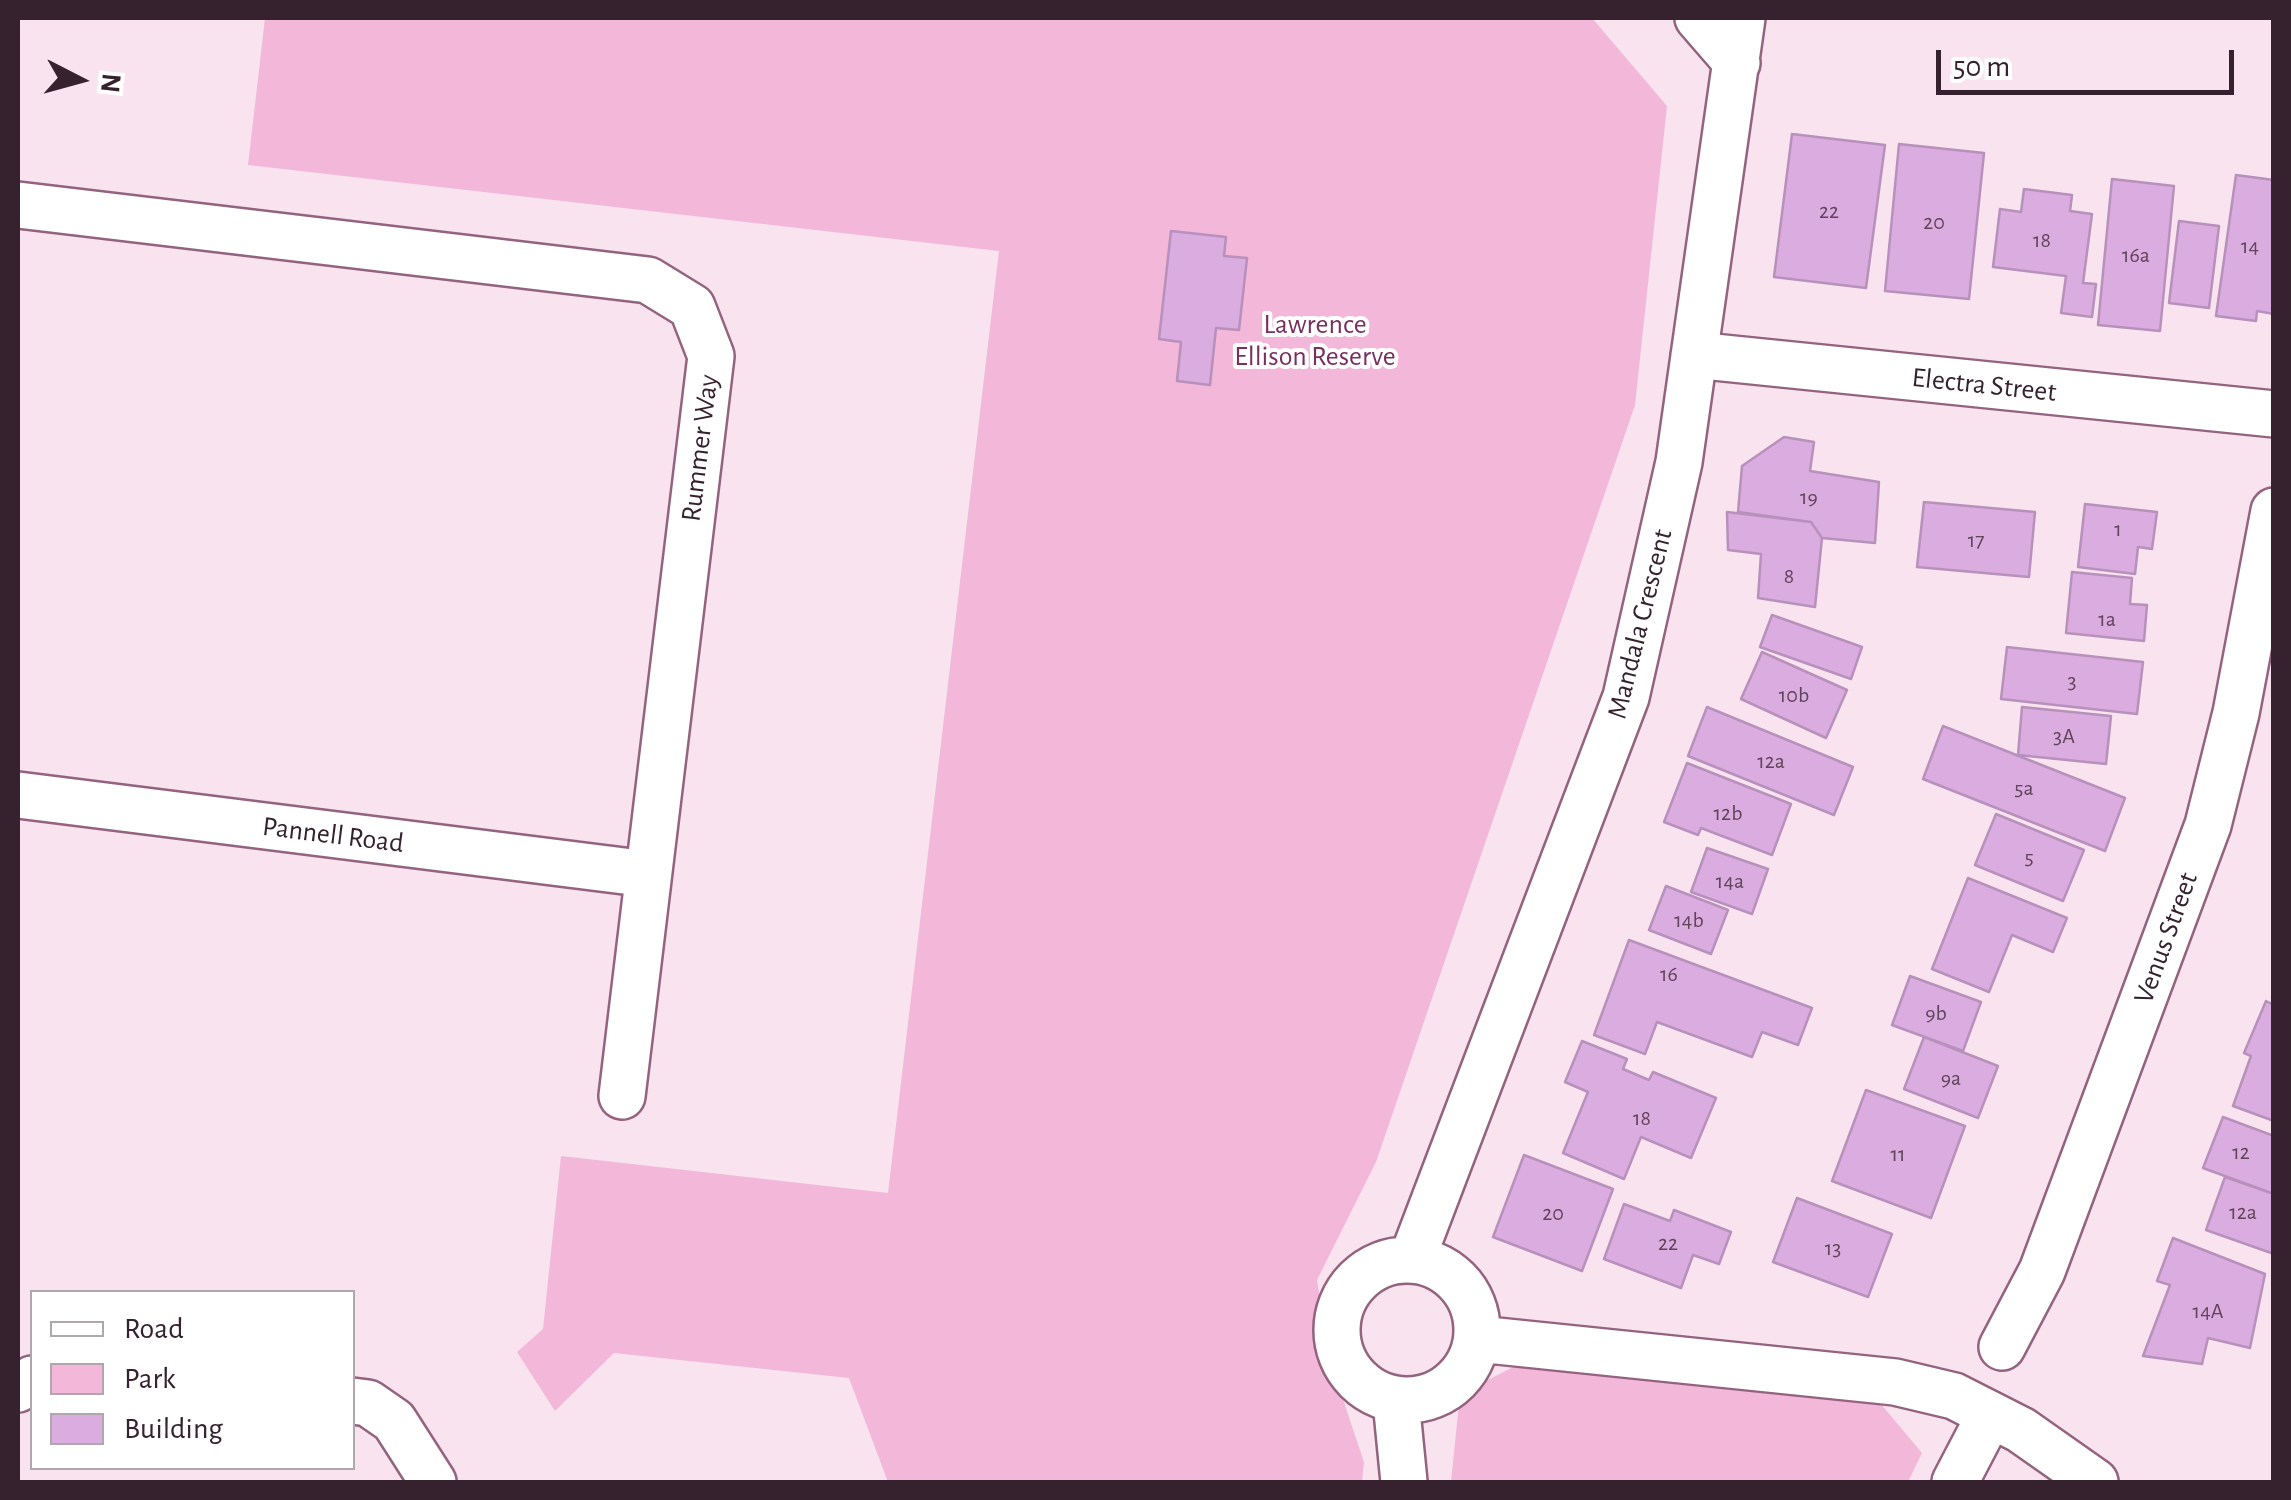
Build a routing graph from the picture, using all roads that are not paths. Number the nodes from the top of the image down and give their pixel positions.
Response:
1 (1698, 18) edge
2 (1742, 18) edge
3 (1737, 63) junction
4 (18, 205) edge
5 (1694, 356) junction
6 (2274, 414) edge
7 (2274, 511) edge
8 (18, 796) edge
9 (648, 874) junction
10 (622, 1096) dead end
11 (1412, 1259) junction
12 (1478, 1340) junction
13 (2002, 1347) dead end
14 (355, 1401) edge
15 (1396, 1401) junction
16 (1990, 1415) junction
17 (433, 1482) edge
18 (1404, 1482) edge
19 (1955, 1482) edge
20 (2096, 1482) edge

1 - 3 street
2 - 3 street, Mandala Crescent
3 - 5 street, Mandala Crescent
4 - 9 street, Rummer Way
5 - 6 street, Electra Street
5 - 11 street, Mandala Crescent
7 - 13 street, Venus Street
8 - 9 street, Pannell Road
9 - 10 street, Rummer Way
11 - 12 street
11 - 15 street
12 - 15 street
12 - 16 street
14 - 17 street
15 - 18 street
16 - 19 street
16 - 20 street

